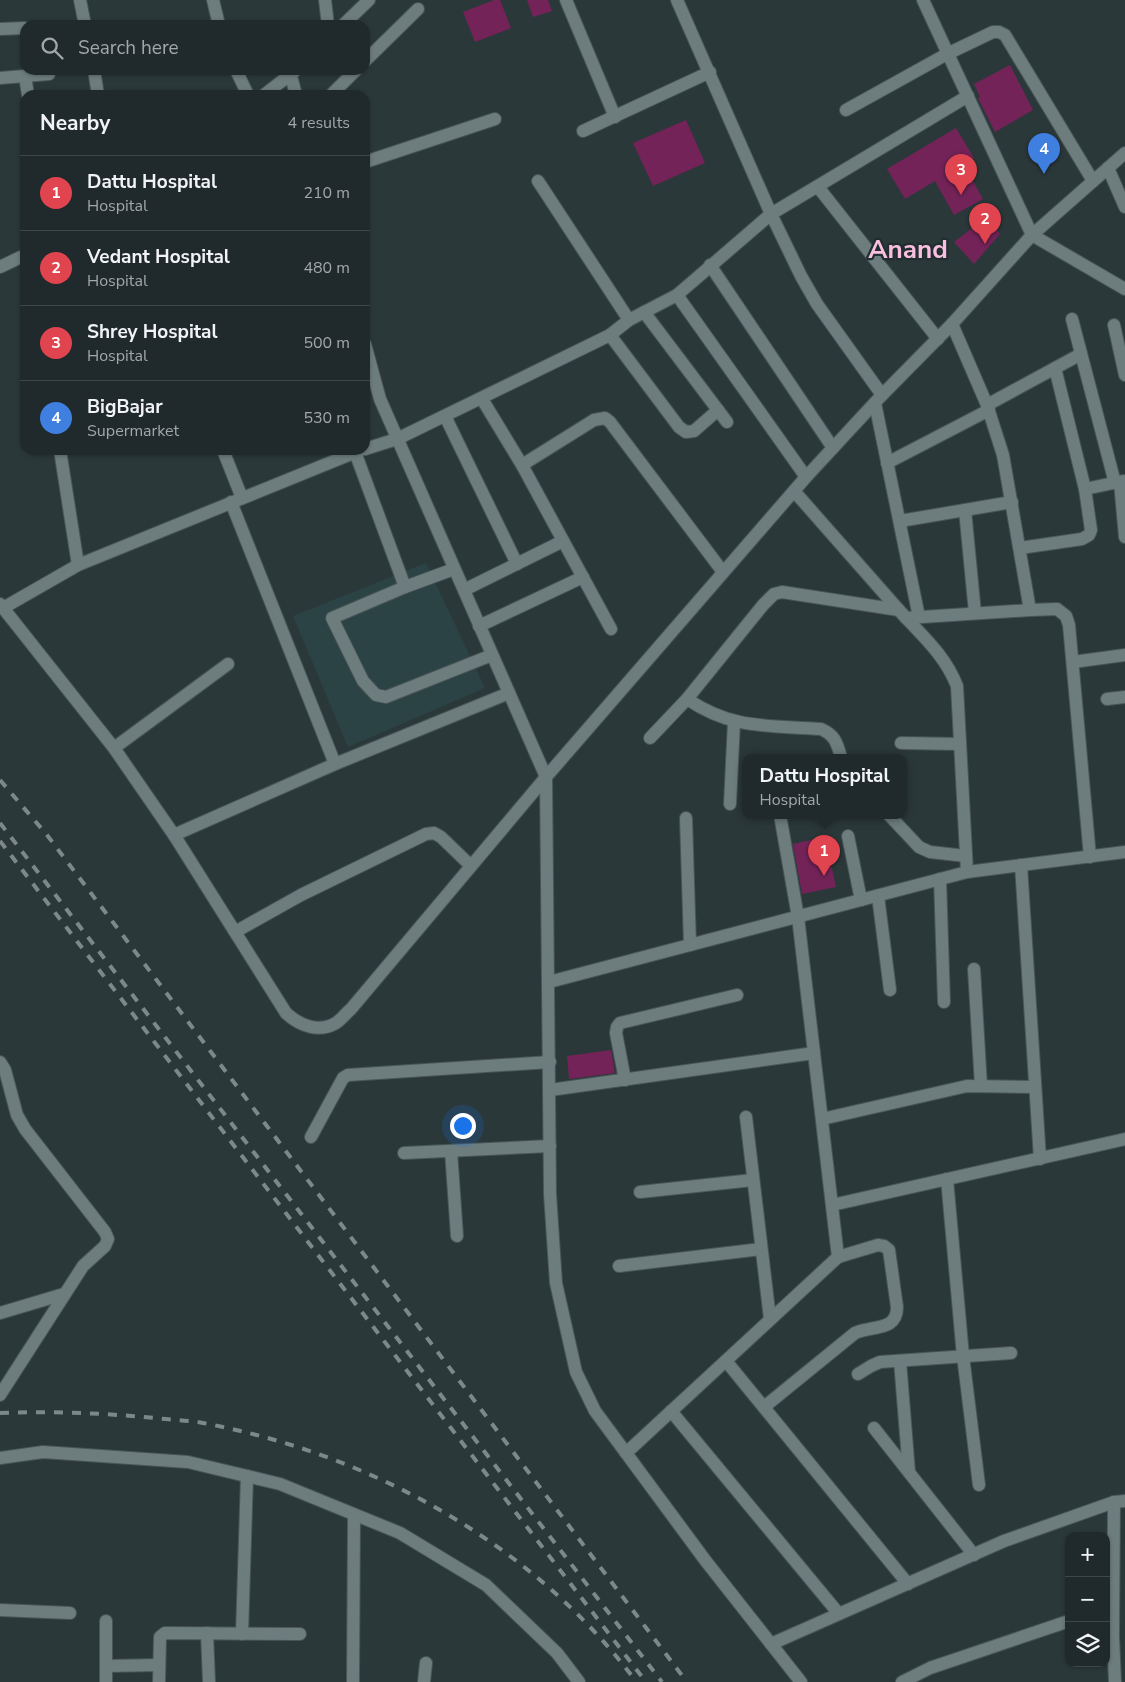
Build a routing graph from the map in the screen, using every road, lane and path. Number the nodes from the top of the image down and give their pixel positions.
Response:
1 (80, 0) edge
2 (213, 0) edge
3 (325, 0) edge
4 (369, 0) edge
5 (566, 0) edge
6 (678, 0) edge
7 (923, 0) edge
8 (418, 9) dead end
9 (83, 20) edge
10 (218, 20) edge
11 (327, 20) edge
12 (348, 20) edge
13 (20, 28) edge
14 (0, 29) edge
15 (947, 54) junction
16 (370, 56) edge
17 (710, 72) junction
18 (37, 75) edge
19 (95, 75) edge
20 (238, 75) edge
21 (291, 75) edge
22 (294, 75) edge
23 (351, 75) edge
24 (25, 76) junction
25 (0, 78) edge
26 (27, 90) edge
27 (97, 90) edge
28 (246, 90) edge
29 (271, 90) edge
30 (296, 90) edge
31 (336, 90) edge
32 (968, 96) junction
33 (846, 110) dead end
34 (615, 116) junction
35 (495, 119) dead end
36 (583, 131) dead end
37 (1125, 153) edge
38 (370, 160) edge
39 (1108, 168) junction
40 (538, 181) dead end
41 (1094, 181) junction
42 (818, 187) junction
43 (1125, 207) edge
44 (771, 214) junction
45 (1032, 235) junction
46 (20, 257) edge
47 (710, 265) junction
48 (0, 267) edge
49 (1124, 286) edge
50 (677, 295) junction
51 (644, 312) junction
52 (1072, 319) dead end
53 (629, 320) junction
54 (952, 324) junction
55 (1114, 325) dead end
56 (610, 335) junction
57 (938, 340) junction
58 (1081, 354) junction
59 (370, 362) edge
60 (1055, 368) junction
61 (1125, 375) edge
62 (482, 399) junction
63 (879, 399) junction
64 (988, 407) junction
65 (718, 410) junction
66 (445, 416) junction
67 (727, 422) dead end
68 (397, 439) junction
69 (370, 447) edge
70 (833, 448) junction
71 (61, 455) edge
72 (224, 455) edge
73 (348, 455) edge
74 (362, 455) edge
75 (888, 463) junction
76 (522, 465) junction
77 (806, 477) junction
78 (1120, 482) edge
79 (1085, 489) junction
80 (794, 491) junction
81 (236, 500) junction
82 (1012, 502) junction
83 (966, 510) junction
84 (900, 521) junction
85 (1125, 537) edge
86 (563, 541) junction
87 (1020, 548) junction
88 (517, 564) junction
89 (78, 565) junction
90 (454, 569) junction
91 (723, 572) junction
92 (583, 577) junction
93 (405, 587) junction
94 (464, 590) junction
95 (2, 606) edge
96 (1030, 610) junction
97 (903, 614) junction
98 (975, 614) junction
99 (920, 618) junction
100 (479, 626) junction
101 (611, 629) dead end
102 (492, 654) junction
103 (1125, 655) edge
104 (1073, 662) junction
105 (228, 664) dead end
106 (509, 693) junction
107 (1125, 697) edge
108 (687, 699) junction
109 (1106, 699) dead end
110 (734, 722) junction
111 (650, 738) dead end
112 (901, 743) dead end
113 (960, 744) junction
114 (114, 748) junction
115 (840, 754) edge
116 (335, 764) junction
117 (546, 777) junction
118 (730, 804) dead end
119 (686, 818) dead end
120 (781, 819) edge
121 (893, 819) edge
122 (174, 835) junction
123 (848, 836) dead end
124 (1125, 852) edge
125 (966, 856) junction
126 (1090, 857) junction
127 (471, 866) junction
128 (1021, 866) junction
129 (967, 872) junction
130 (940, 879) junction
131 (878, 896) junction
132 (861, 900) junction
133 (798, 917) junction
134 (234, 932) junction
135 (690, 945) junction
136 (974, 969) dead end
137 (549, 982) junction
138 (890, 990) dead end
139 (737, 995) dead end
140 (944, 1002) dead end
141 (814, 1053) junction
142 (0, 1062) edge
143 (550, 1062) junction
144 (625, 1080) junction
145 (981, 1086) junction
146 (1035, 1087) junction
147 (550, 1090) junction
148 (746, 1118) dead end
149 (822, 1119) junction
150 (311, 1137) dead end
151 (1125, 1139) edge
152 (550, 1146) junction
153 (451, 1150) junction
154 (404, 1153) dead end
155 (1040, 1158) junction
156 (947, 1179) junction
157 (752, 1180) junction
158 (640, 1192) dead end
159 (832, 1205) junction
160 (457, 1236) dead end
161 (761, 1249) junction
162 (838, 1257) junction
163 (619, 1266) dead end
164 (64, 1294) junction
165 (0, 1313) edge
166 (770, 1319) junction
167 (1011, 1353) dead end
168 (963, 1356) junction
169 (726, 1361) junction
170 (900, 1361) junction
171 (858, 1374) dead end
172 (0, 1395) edge
173 (764, 1408) junction
174 (671, 1411) junction
175 (874, 1428) dead end
176 (626, 1453) junction
177 (0, 1458) edge
178 (909, 1472) junction
179 (247, 1476) junction
180 (978, 1485) dead end
181 (1120, 1501) edge
182 (354, 1515) junction
183 (974, 1555) junction
184 (908, 1584) junction
185 (1115, 1607) edge
186 (0, 1610) edge
187 (70, 1613) dead end
188 (839, 1614) junction
189 (106, 1621) dead end
190 (1066, 1622) edge
191 (207, 1634) junction
192 (242, 1634) junction
193 (300, 1634) dead end
194 (771, 1644) junction
195 (426, 1663) dead end
196 (159, 1665) junction
197 (106, 1666) junction
198 (106, 1682) edge
199 (159, 1682) edge
200 (208, 1682) edge
201 (353, 1682) edge
202 (424, 1682) edge
203 (579, 1682) edge
204 (801, 1682) edge
205 (902, 1682) edge
206 (1116, 1682) edge

1 - 9 street
2 - 10 street
3 - 11 street
4 - 12 street
5 - 34 street
6 - 17 street
7 - 15 street
8 - 16 street
13 - 14 street
15 - 32 street
15 - 33 street
15 - 41 street
17 - 34 street
17 - 44 street
18 - 24 street
19 - 27 street
20 - 28 street
21 - 29 street
22 - 30 street
23 - 31 street
24 - 25 street
24 - 26 street
32 - 42 street
32 - 45 street
34 - 36 street
35 - 38 street
37 - 39 street
39 - 41 street
39 - 43 street
40 - 53 street
41 - 45 street
42 - 44 street
42 - 57 street
44 - 47 street
44 - 63 street
45 - 49 street
45 - 54 street
46 - 48 street
47 - 50 street
47 - 70 street
50 - 51 street
50 - 77 street
51 - 53 street
51 - 65 street
52 - 58 street
53 - 56 street
54 - 57 street
54 - 64 street
55 - 61 street
56 - 62 street
56 - 65 street
57 - 63 street
58 - 60 street
58 - 78 street
59 - 68 street
60 - 64 street
60 - 79 street
62 - 66 street
62 - 76 street
63 - 70 street
63 - 75 street
64 - 75 street
64 - 82 street
65 - 67 street
66 - 68 street
66 - 88 street
68 - 69 street
68 - 90 street
70 - 77 street
71 - 89 street
72 - 81 street
73 - 81 street
74 - 93 street
75 - 84 street
76 - 86 street
76 - 91 street
77 - 80 street
78 - 79 street
78 - 85 street
79 - 87 street
80 - 91 street
80 - 97 street
81 - 89 street
81 - 116 street
82 - 83 street
82 - 87 street
83 - 84 street
83 - 98 street
84 - 99 street
86 - 88 street
86 - 92 street
87 - 96 street
88 - 94 street
89 - 95 street
90 - 93 street
90 - 94 street
91 - 117 street
92 - 100 street
92 - 101 street
93 - 102 street
94 - 100 street
95 - 114 street
96 - 98 street
96 - 104 street
97 - 99 street
97 - 108 street
97 - 113 street
98 - 99 street
100 - 102 street
102 - 106 street
103 - 104 street
104 - 126 street
105 - 114 street
106 - 116 street
106 - 117 street
107 - 109 street
108 - 110 street
108 - 111 street
110 - 115 street
110 - 118 street
112 - 113 street
113 - 125 street
114 - 122 street
116 - 122 street
117 - 127 street
117 - 137 street
119 - 135 street
120 - 133 street
121 - 125 street
122 - 134 street
123 - 132 street
124 - 126 street
125 - 129 street
126 - 128 street
127 - 134 street
127 - 134 street
128 - 129 street
128 - 146 street
129 - 130 street
130 - 131 street
130 - 140 street
131 - 132 street
131 - 138 street
132 - 133 street
133 - 135 street
133 - 141 street
135 - 137 street
136 - 145 street
137 - 143 street
139 - 144 street
141 - 144 street
141 - 149 street
142 - 164 street
143 - 147 street
143 - 150 street
144 - 147 street
145 - 146 street
145 - 149 street
146 - 155 street
147 - 152 street
148 - 157 street
149 - 159 street
151 - 155 street
152 - 153 street
152 - 176 street
153 - 154 street
153 - 160 street
155 - 156 street
156 - 159 street
156 - 168 street
157 - 158 street
157 - 161 street
159 - 162 street
161 - 163 street
161 - 166 street
162 - 166 street
162 - 173 street
164 - 165 street
164 - 172 street
166 - 169 street
167 - 168 street
168 - 170 street
168 - 180 street
169 - 173 street
169 - 174 street
170 - 171 street
170 - 178 street
173 - 184 street
174 - 176 street
174 - 188 street
175 - 178 street
176 - 194 street
177 - 179 street
178 - 183 street
179 - 182 street
179 - 192 street
181 - 183 street
181 - 185 street
182 - 201 street
182 - 203 street
183 - 184 street
184 - 188 street
185 - 206 street
186 - 187 street
188 - 194 street
189 - 197 street
190 - 205 street
191 - 192 street
191 - 196 street
191 - 200 street
192 - 193 street
194 - 204 street
195 - 202 street
196 - 197 street
196 - 199 street
197 - 198 street

